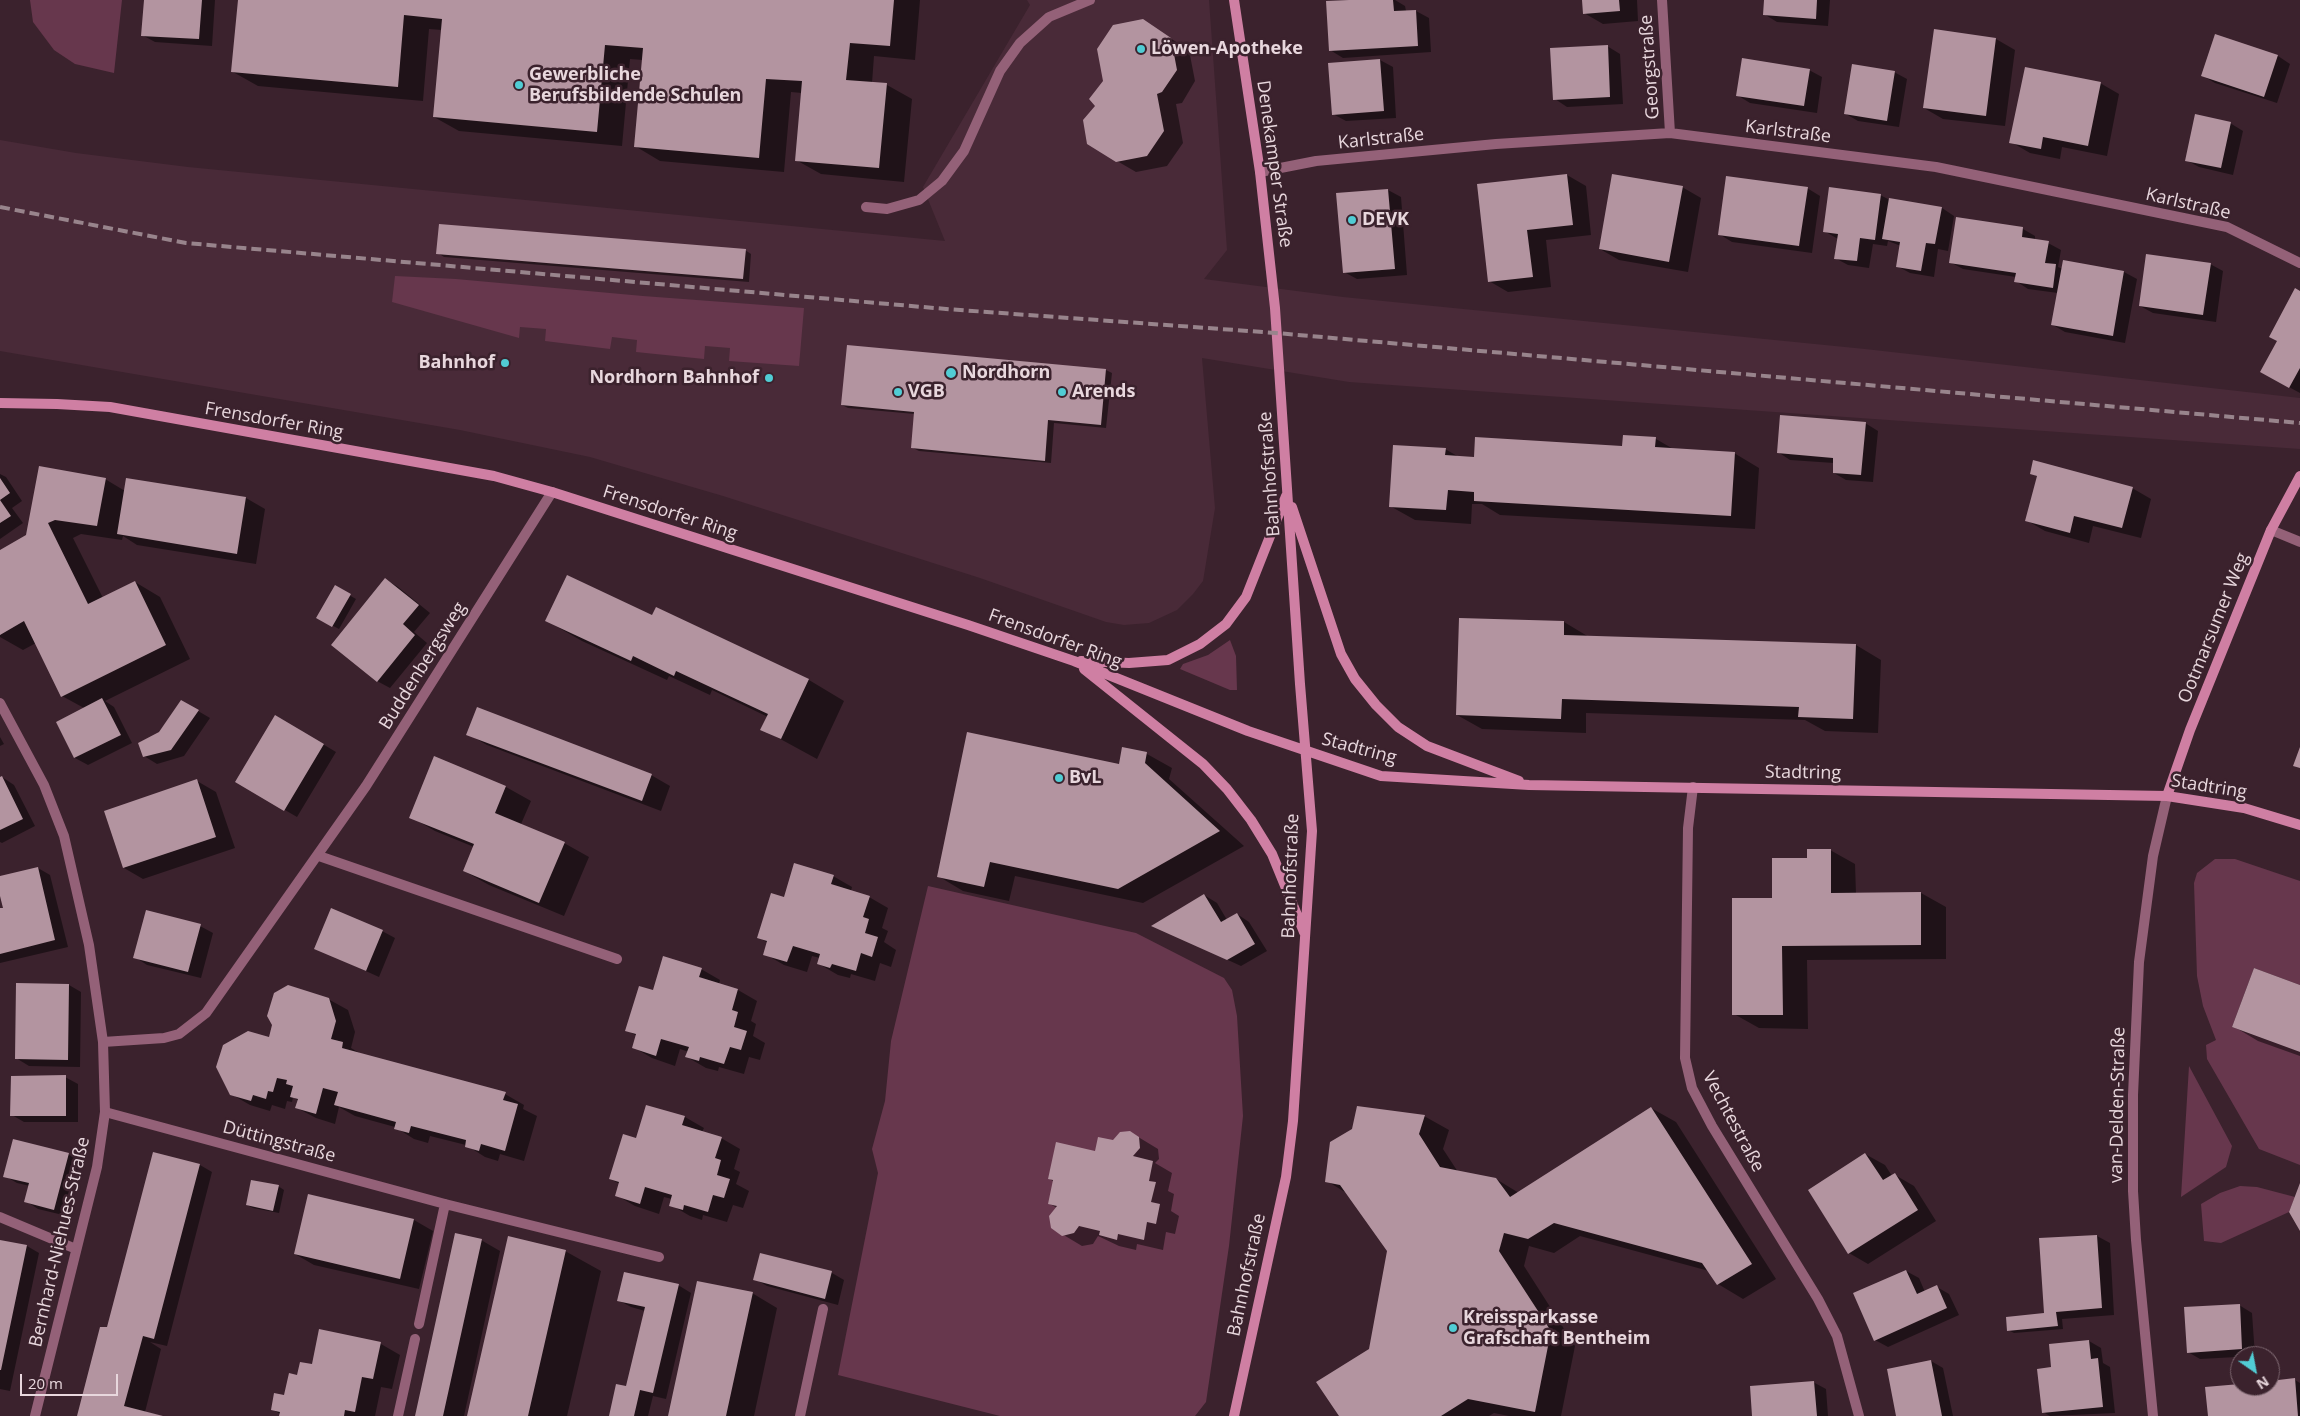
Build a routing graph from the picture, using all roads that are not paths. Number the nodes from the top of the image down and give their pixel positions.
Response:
1 (1090, 0) edge
2 (1234, 0) edge
3 (1662, 0) edge
4 (1670, 133) junction
5 (1260, 172) junction
6 (866, 208) dead end
7 (2300, 263) edge
8 (1276, 333) joint
9 (0, 404) edge
10 (2300, 476) edge
11 (552, 492) junction
12 (1287, 493) junction
13 (2270, 530) junction
14 (2300, 542) edge
15 (1074, 661) junction
16 (0, 703) edge
17 (1306, 752) junction
18 (1529, 785) junction
19 (1693, 787) junction
20 (2168, 796) junction
21 (2300, 825) edge
22 (319, 856) junction
23 (1306, 935) junction
24 (617, 959) dead end
25 (103, 1042) junction
26 (105, 1112) junction
27 (444, 1204) junction
28 (0, 1217) edge
29 (76, 1249) junction
30 (659, 1257) dead end
31 (823, 1310) dead end
32 (419, 1324) dead end
33 (415, 1339) dead end
34 (35, 1416) edge
35 (398, 1416) edge
36 (800, 1416) edge
37 (1234, 1416) edge
38 (1859, 1416) edge
39 (2153, 1416) edge

1 - 6 street
2 - 5 street, Denekamper Straße
3 - 4 street, Georgstraße
4 - 5 street, Karlstraße
4 - 7 street, Karlstraße
5 - 8 street, Denekamper Straße
8 - 12 street, Bahnhofstraße
9 - 11 street, Frensdorfer Ring
10 - 13 street, Ootmarsumer Weg
11 - 15 street, Frensdorfer Ring
11 - 22 street, Buddenbergsweg
12 - 15 street
12 - 17 street, Bahnhofstraße
12 - 18 street
13 - 14 street
13 - 20 street, Ootmarsumer Weg
15 - 17 street, Frensdorfer Ring
15 - 23 street
16 - 25 street, Bernhard-Niehues-Straße
17 - 18 street, Stadtring
17 - 23 street, Bahnhofstraße
18 - 19 street, Stadtring
19 - 20 street, Stadtring
19 - 38 street, Vechtestraße
20 - 21 street, Stadtring
20 - 39 street, van-Delden-Straße
22 - 24 street
22 - 25 street, Buddenbergsweg
23 - 37 street, Bahnhofstraße
25 - 26 street, Bernhard-Niehues-Straße
26 - 27 street, Düttingstraße
26 - 29 street, Bernhard-Niehues-Straße
27 - 30 street, Düttingstraße
27 - 32 street
28 - 29 street
29 - 34 street, Bernhard-Niehues-Straße
31 - 36 street
33 - 35 street

